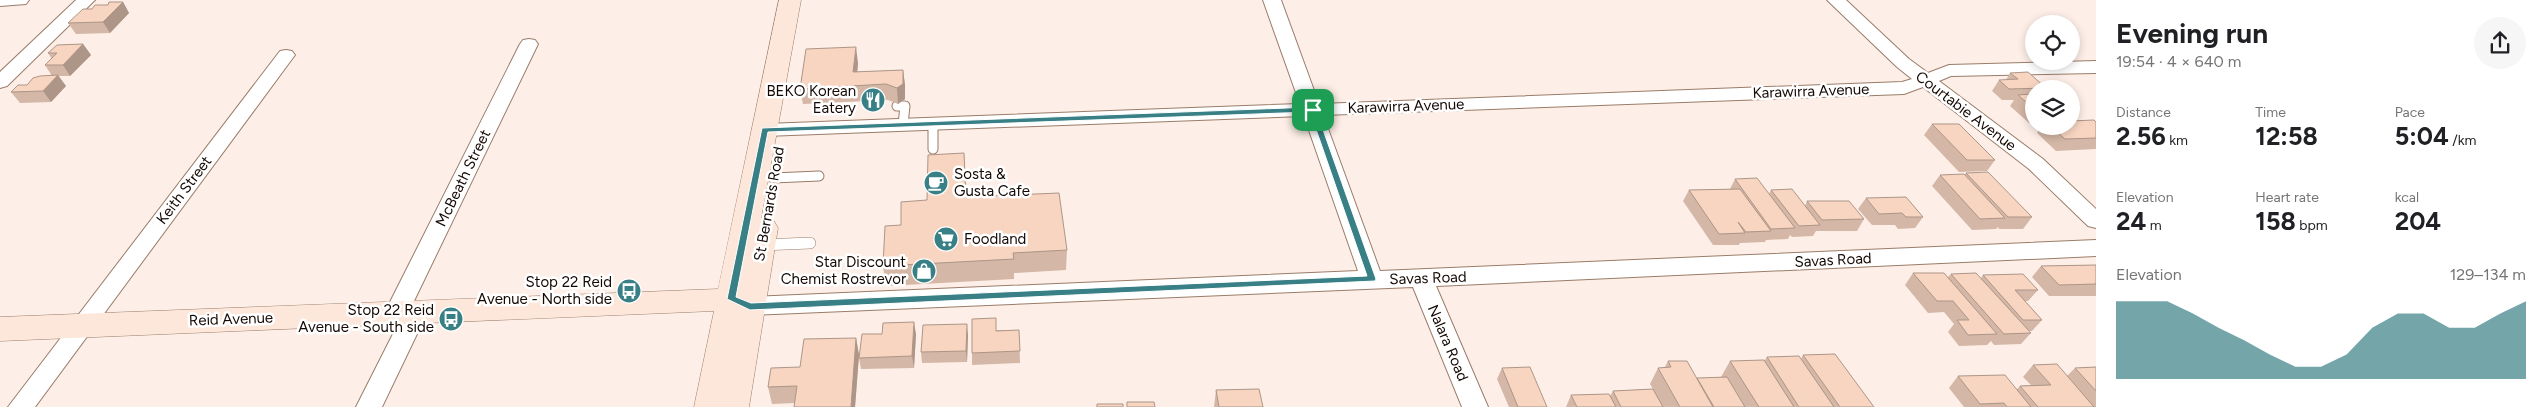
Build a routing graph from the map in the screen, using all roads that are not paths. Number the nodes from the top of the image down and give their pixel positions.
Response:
1 (20, 0) edge
2 (86, 0) edge
3 (790, 0) edge
4 (804, 0) edge
5 (1272, 0) edge
6 (1836, 0) edge
7 (0, 1) edge
8 (529, 44) dead end
9 (286, 55) dead end
10 (2096, 66) edge
11 (1926, 81) junction
12 (0, 82) edge
13 (1313, 110) junction
14 (933, 123) junction
15 (773, 130) junction
16 (933, 149) dead end
17 (819, 176) dead end
18 (773, 178) junction
19 (2096, 221) edge
20 (810, 243) dead end
21 (761, 245) junction
22 (2096, 248) edge
23 (1372, 279) junction
24 (1421, 279) junction
25 (741, 303) junction
26 (406, 311) junction
27 (82, 325) junction
28 (0, 329) edge
29 (21, 407) edge
30 (369, 407) edge
31 (710, 407) edge
32 (733, 407) edge
33 (1475, 407) edge

1 - 7 street
2 - 12 street
3 - 15 main road, St Bernards Road
4 - 15 main road, St Bernards Road
5 - 13 street
6 - 11 street, Courtabie Avenue
8 - 26 street, McBeath Street
9 - 27 street, Keith Street
10 - 11 street, Karawirra Avenue
11 - 13 street, Karawirra Avenue
11 - 19 street, Courtabie Avenue
13 - 14 street, Karawirra Avenue
13 - 23 street
14 - 15 street, Karawirra Avenue
14 - 16 lane
15 - 18 main road, St Bernards Road
15 - 25 main road, St Bernards Road
17 - 18 lane
18 - 21 main road, St Bernards Road
20 - 21 lane
21 - 25 main road, St Bernards Road
22 - 24 street, Savas Road
23 - 24 street, Savas Road
23 - 25 street, Savas Road
24 - 33 street, Nalara Road
25 - 26 main road, Reid Avenue
25 - 31 main road, St Bernards Road
25 - 32 main road, St Bernards Road
26 - 27 main road, Reid Avenue
26 - 30 street, McBeath Street
27 - 28 main road, Reid Avenue
27 - 29 street, Keith Street

